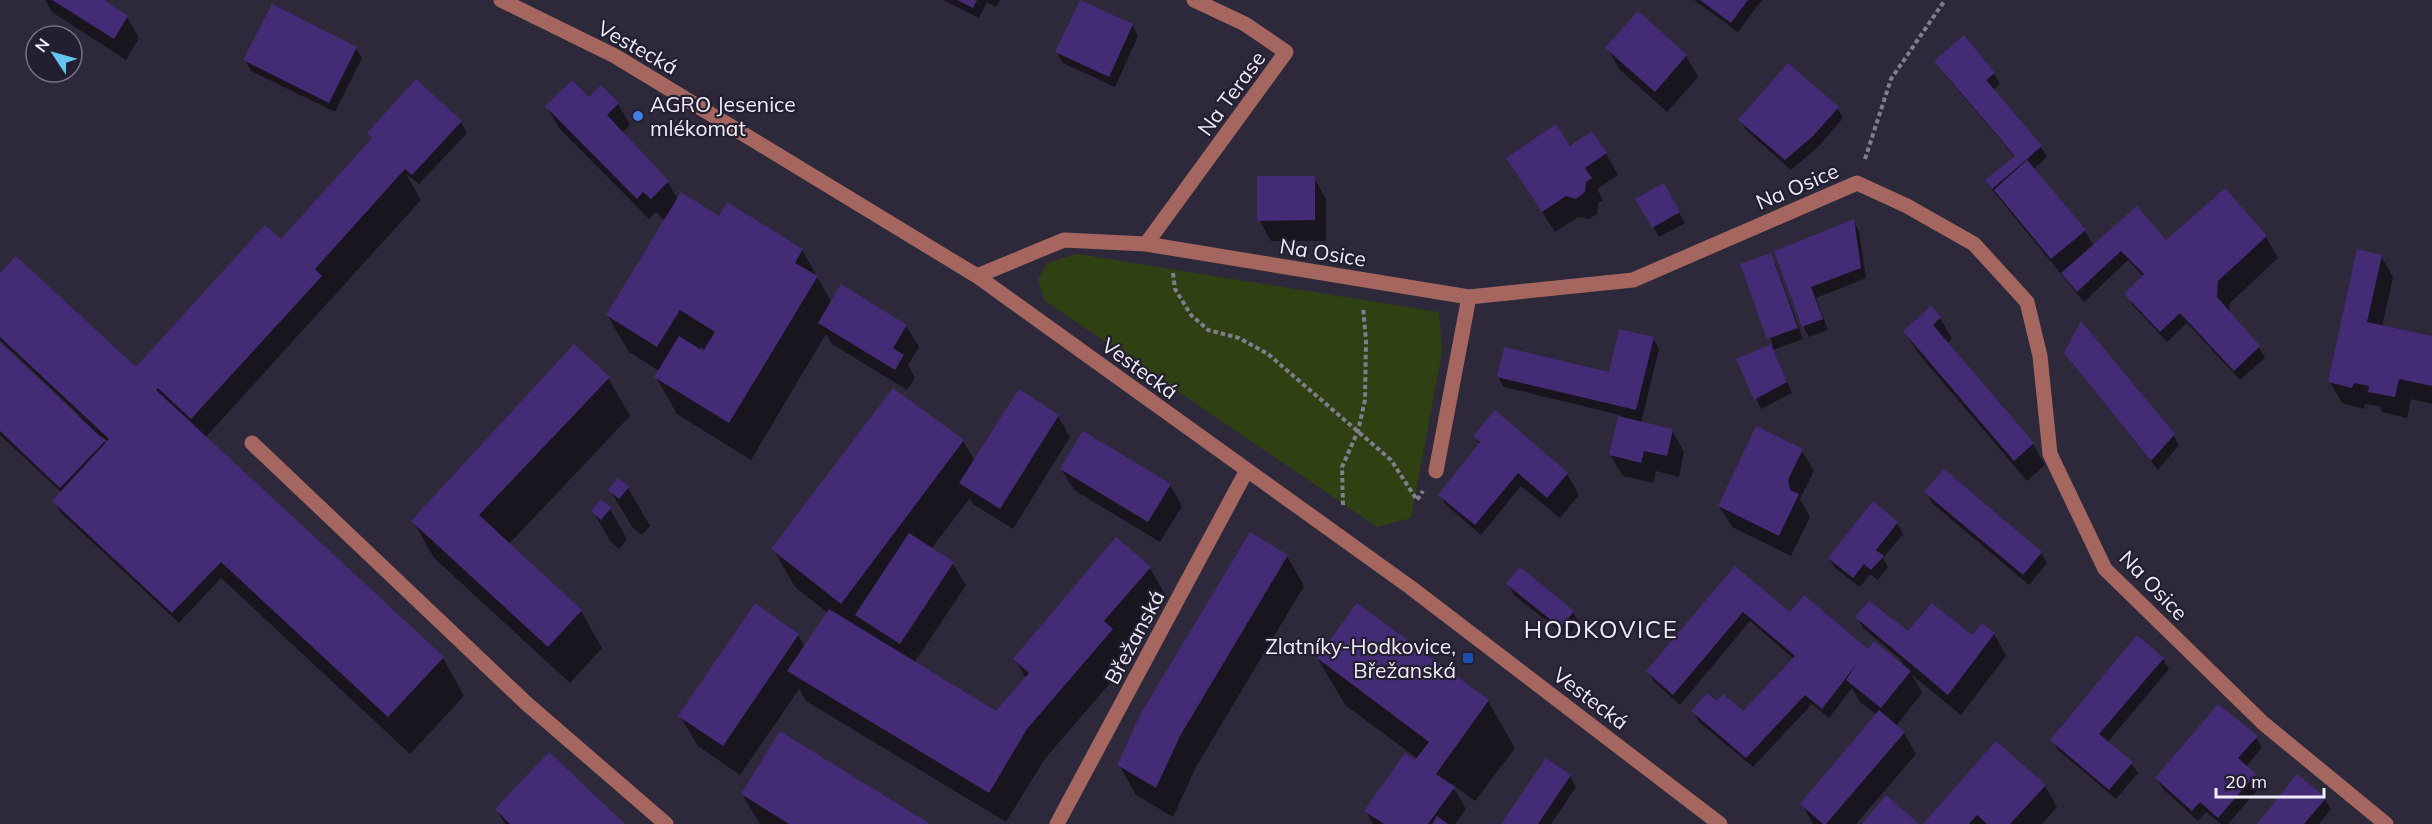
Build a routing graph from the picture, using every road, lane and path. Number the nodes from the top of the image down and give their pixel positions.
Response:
1 (501, 0) edge
2 (1194, 0) edge
3 (1945, 0) edge
4 (1857, 183) junction
5 (1146, 244) junction
6 (1170, 248) junction
7 (977, 276) junction
8 (1360, 279) junction
9 (1469, 297) junction
10 (1358, 431) junction
11 (252, 443) dead end
12 (1247, 470) junction
13 (1436, 471) joint
14 (1343, 538) junction
15 (666, 824) edge
16 (1057, 824) edge
17 (1720, 824) edge
18 (2386, 824) edge

1 - 7 street, Vestecká
2 - 5 street, Na Terase
3 - 4 path
4 - 9 street, Na Osice
4 - 18 street, Na Osice
5 - 6 street, Na Osice
5 - 7 street, Na Osice
6 - 8 street, Na Osice
6 - 10 path
7 - 12 street, Vestecká
8 - 9 street, Na Osice
8 - 10 path
9 - 13 street
10 - 13 path
10 - 14 path
11 - 15 street
12 - 14 street, Vestecká
12 - 16 street, Břežanská
14 - 17 street, Vestecká

